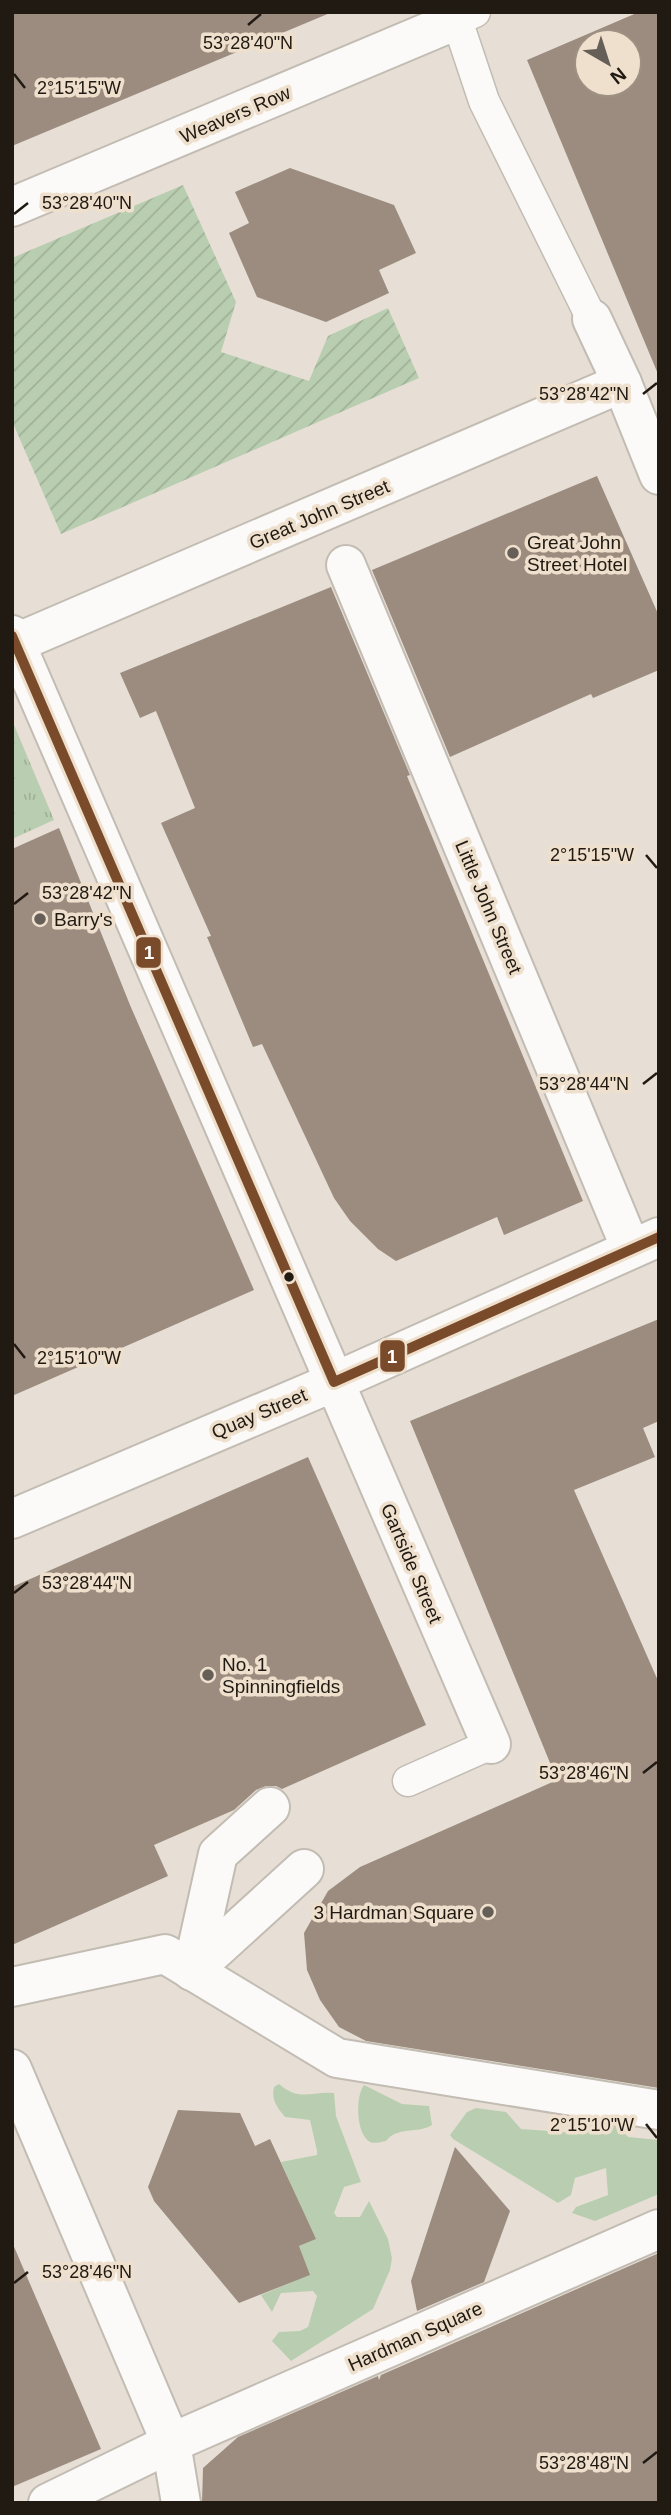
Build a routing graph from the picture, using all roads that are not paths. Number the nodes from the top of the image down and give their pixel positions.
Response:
1 (466, 16) edge
2 (12, 207) edge
3 (592, 319) joint
4 (622, 383) junction
5 (659, 475) edge
6 (346, 565) dead end
7 (14, 639) edge
8 (645, 1243) edge
9 (334, 1382) junction
10 (12, 1519) edge
11 (491, 1744) joint
12 (408, 1781) dead end
13 (270, 1807) dead end
14 (304, 1869) dead end
15 (192, 1971) junction
16 (12, 1987) edge
17 (12, 2069) edge
18 (659, 2110) edge
19 (659, 2229) edge
20 (171, 2443) junction
21 (48, 2503) edge
22 (181, 2503) edge

1 - 2 street, Weavers Row
1 - 3 lane
3 - 4 street
4 - 5 street
4 - 7 street, Great John Street
6 - 8 street, Little John Street
7 - 9 street, Gartside Street
8 - 9 street, Quay Street
9 - 10 street, Quay Street
9 - 11 street, Gartside Street
11 - 12 lane
13 - 15 street
14 - 15 street
15 - 16 street
15 - 18 street
17 - 20 street
19 - 20 street, Hardman Square
20 - 21 street, Hardman Square
20 - 22 street

